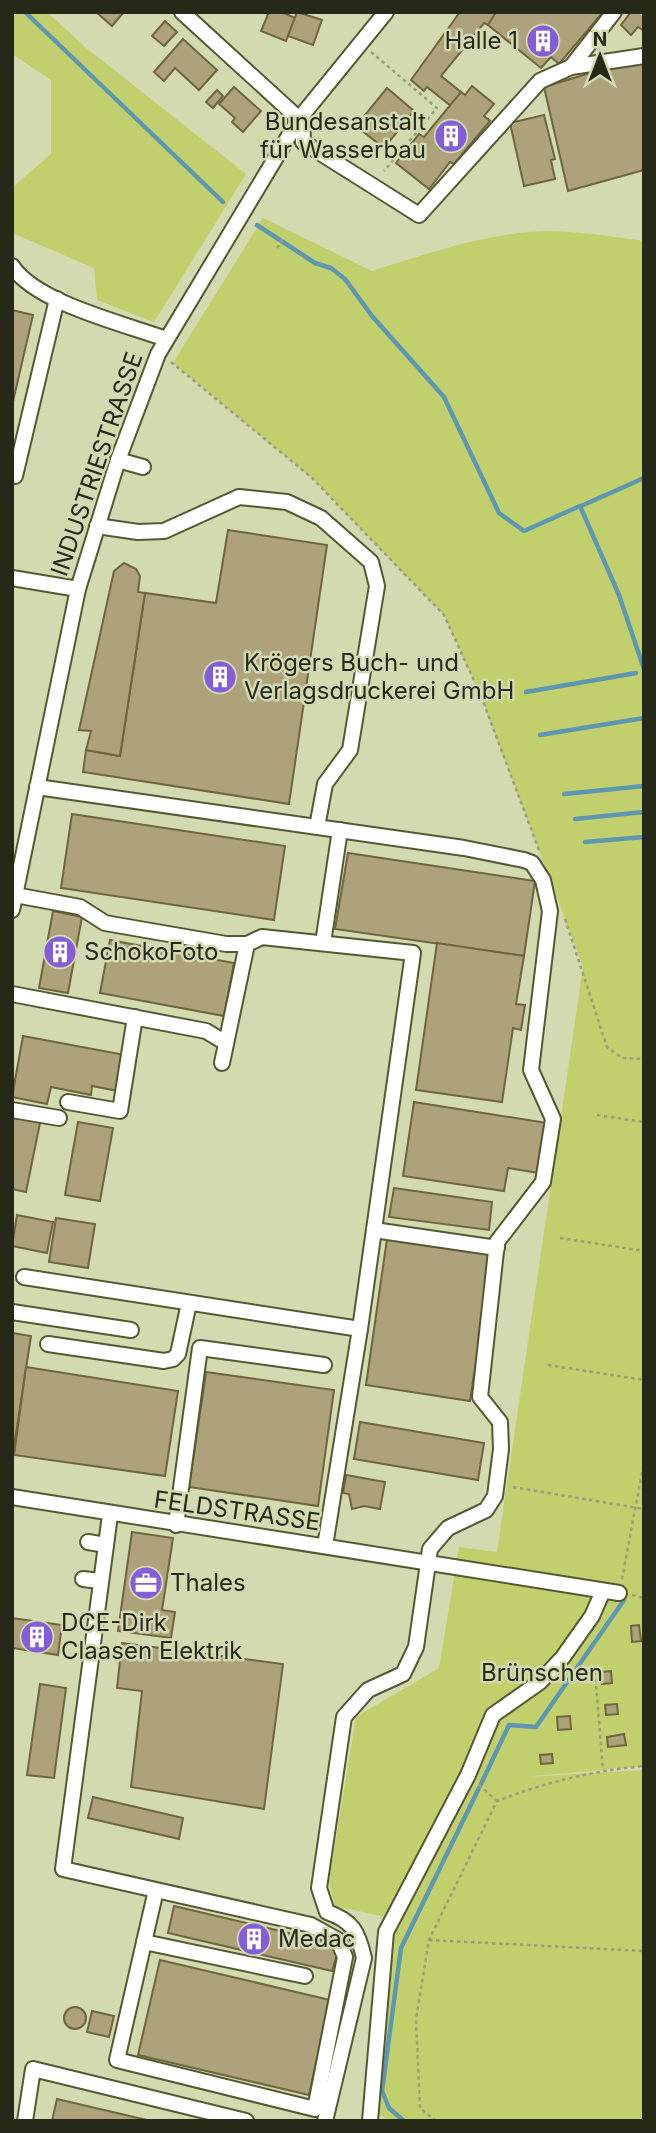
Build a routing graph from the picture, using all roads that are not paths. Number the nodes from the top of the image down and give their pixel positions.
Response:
1 (182, 12) edge
2 (386, 12) edge
3 (614, 12) edge
4 (644, 56) edge
5 (572, 67) junction
6 (300, 117) junction
7 (12, 266) edge
8 (57, 299) junction
9 (166, 339) junction
10 (118, 460) junction
11 (143, 467) dead end
12 (12, 475) edge
13 (97, 526) junction
14 (12, 578) edge
15 (78, 589) junction
16 (37, 788) junction
17 (317, 827) junction
18 (340, 830) junction
19 (14, 902) edge
20 (323, 943) junction
21 (247, 944) junction
22 (12, 994) edge
23 (135, 1017) junction
24 (226, 1044) junction
25 (222, 1063) dead end
26 (68, 1102) dead end
27 (12, 1110) edge
28 (60, 1118) dead end
29 (374, 1230) junction
30 (496, 1248) junction
31 (24, 1277) dead end
32 (190, 1303) junction
33 (12, 1312) edge
34 (360, 1329) junction
35 (131, 1330) dead end
36 (48, 1344) dead end
37 (324, 1364) dead end
38 (12, 1497) edge
39 (110, 1515) junction
40 (176, 1525) junction
41 (88, 1542) dead end
42 (106, 1545) junction
43 (325, 1546) junction
44 (427, 1562) junction
45 (83, 1579) dead end
46 (100, 1581) junction
47 (603, 1591) junction
48 (619, 1593) road end
49 (156, 1890) junction
50 (144, 1942) junction
51 (305, 1976) dead end
52 (24, 2121) edge
53 (246, 2121) edge
54 (326, 2121) edge
55 (370, 2121) edge

1 - 6 street
2 - 6 street, INDUSTRIESTRASSE
3 - 5 street
4 - 5 street
5 - 6 street
6 - 9 street, INDUSTRIESTRASSE
7 - 8 street
8 - 9 street
8 - 12 street
9 - 10 street, INDUSTRIESTRASSE
10 - 11 street
10 - 13 street, INDUSTRIESTRASSE
13 - 15 street, INDUSTRIESTRASSE
13 - 17 street
14 - 15 street
15 - 16 street, INDUSTRIESTRASSE
16 - 17 street
16 - 19 street, INDUSTRIESTRASSE
17 - 18 street
18 - 20 street
18 - 30 street
19 - 21 street
20 - 21 street
20 - 29 street
21 - 24 street
22 - 23 street
23 - 24 street
23 - 26 street
24 - 25 street
27 - 28 street
29 - 30 street
29 - 34 street
30 - 44 street
31 - 32 street
32 - 34 street
32 - 36 street
33 - 35 street
34 - 43 street
37 - 40 street
38 - 39 street, FELDSTRASSE
39 - 40 street, FELDSTRASSE
39 - 42 street
40 - 43 street, FELDSTRASSE
41 - 42 street
42 - 46 street
43 - 44 street, FELDSTRASSE
44 - 47 street, FELDSTRASSE
44 - 54 street
45 - 46 street
46 - 49 street
47 - 48 street, FELDSTRASSE
47 - 55 street
49 - 50 street
49 - 50 street
50 - 51 street
52 - 53 street

